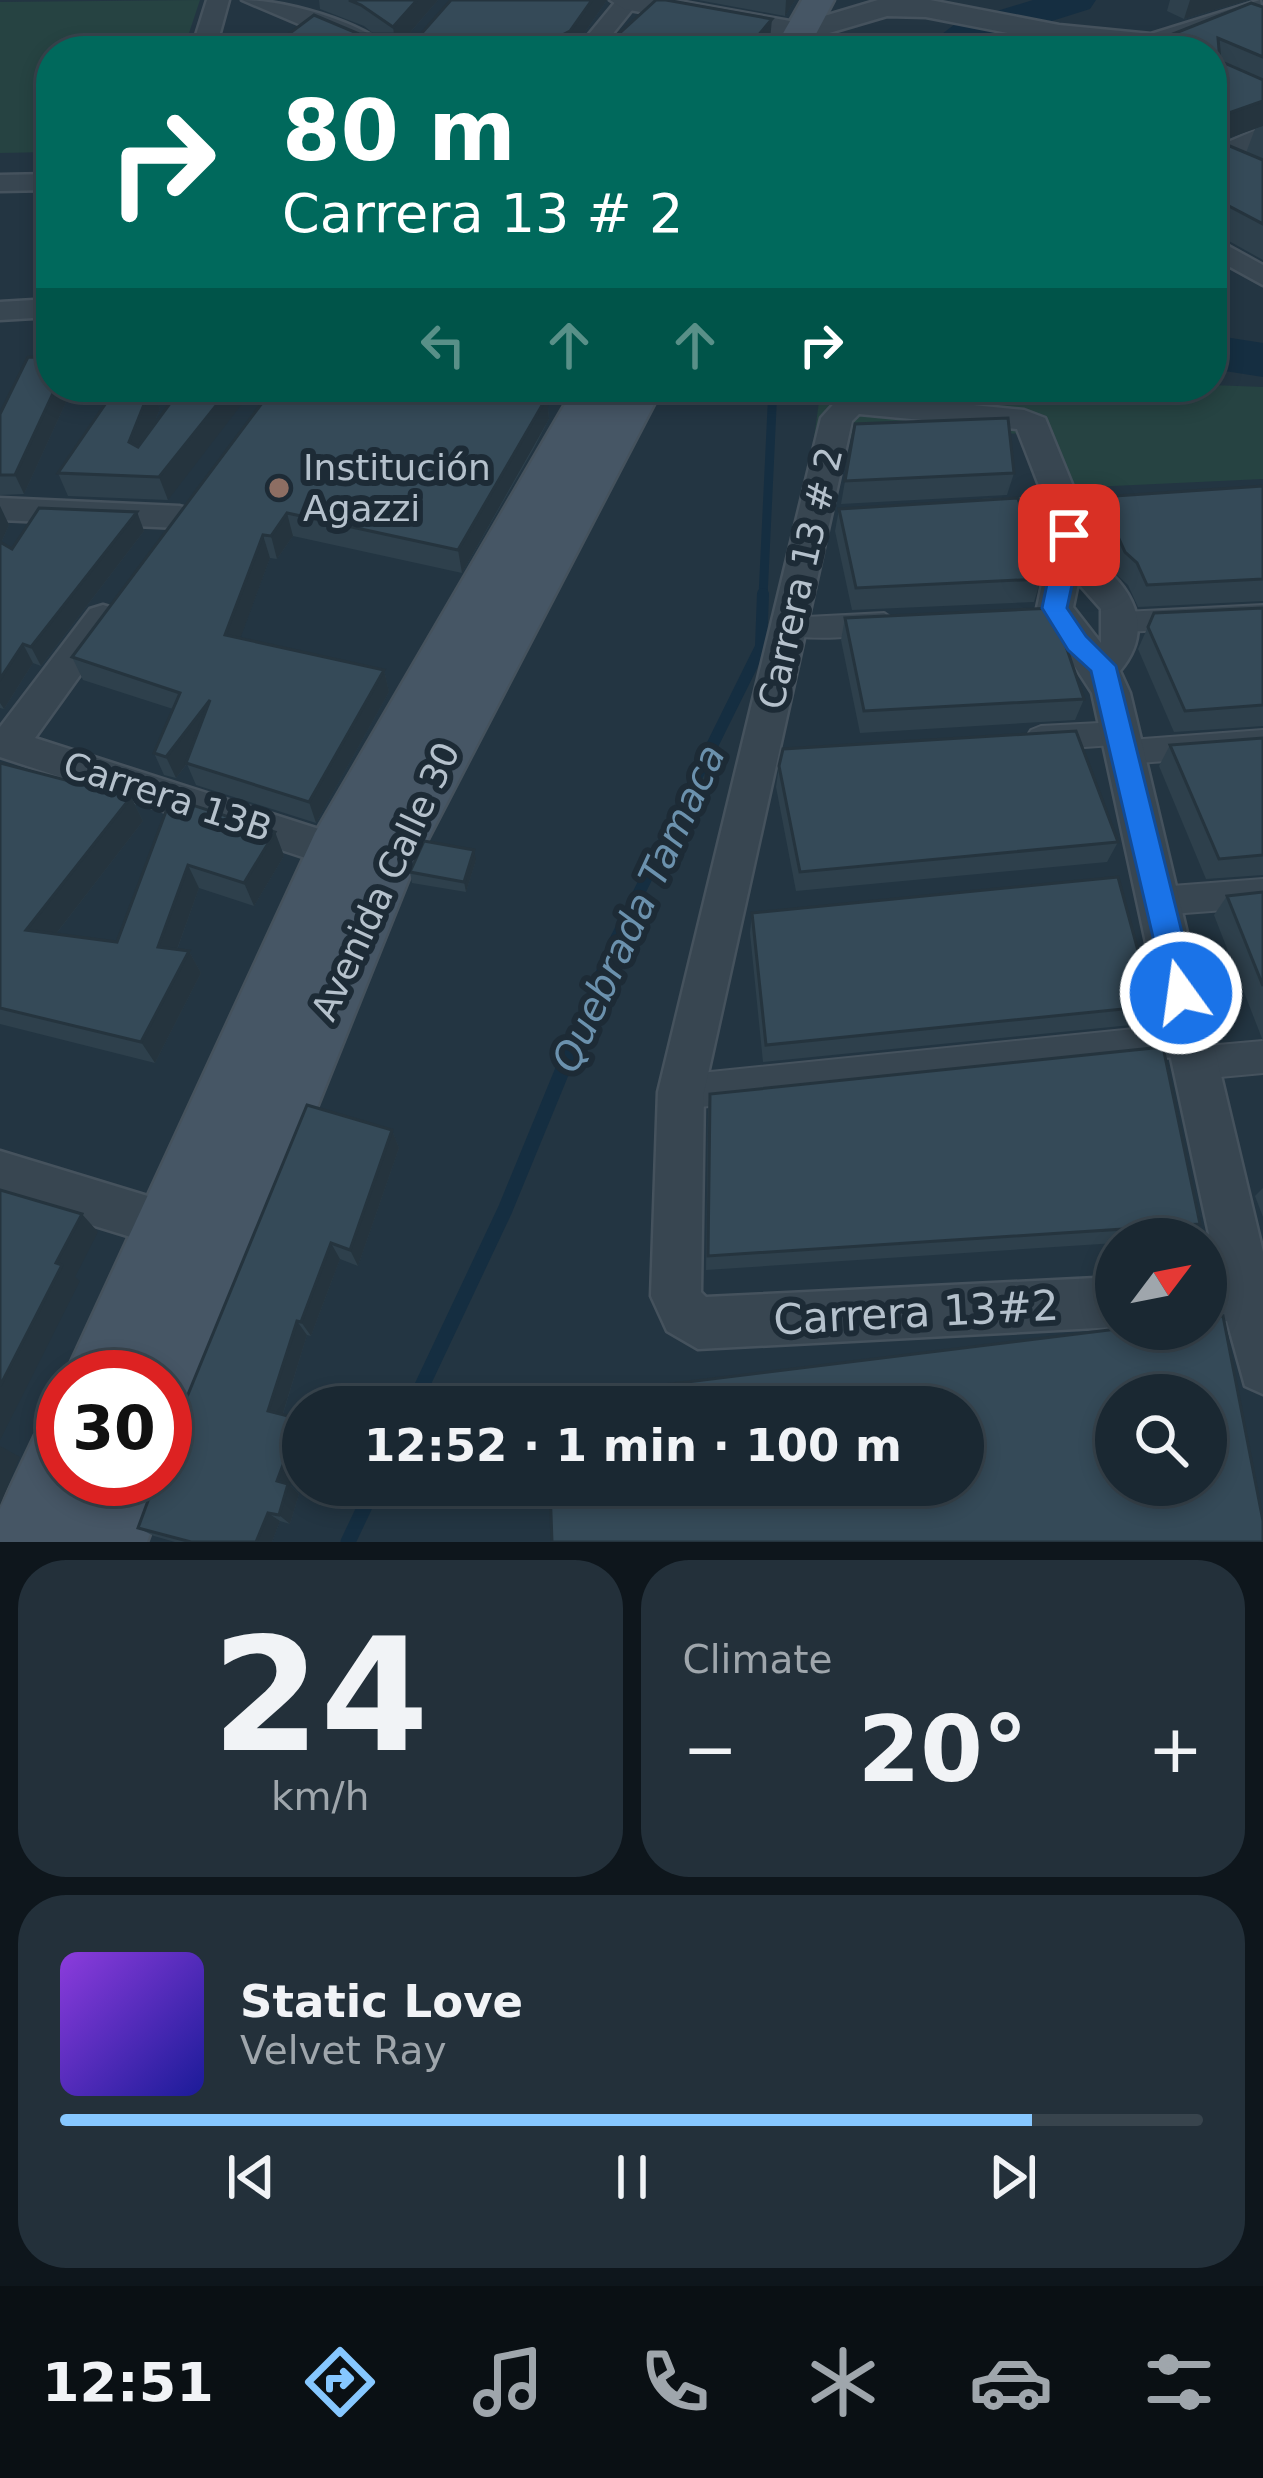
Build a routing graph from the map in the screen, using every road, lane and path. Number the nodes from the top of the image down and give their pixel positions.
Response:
1 (218, 0) edge
2 (253, 0) edge
3 (327, 0) edge
4 (627, 0) edge
5 (835, 6) edge
6 (961, 8) edge
7 (308, 16) junction
8 (1255, 18) edge
9 (207, 36) edge
10 (350, 36) edge
11 (599, 36) edge
12 (769, 36) edge
13 (811, 36) edge
14 (1079, 36) edge
15 (1188, 36) edge
16 (1263, 136) edge
17 (1227, 152) edge
18 (1227, 165) edge
19 (1247, 176) edge
20 (36, 183) edge
21 (0, 184) edge
22 (1227, 254) edge
23 (1263, 277) edge
24 (36, 309) edge
25 (0, 311) edge
26 (589, 402) edge
27 (633, 402) edge
28 (859, 402) edge
29 (874, 402) edge
30 (1108, 504) edge
31 (1064, 506) junction
32 (0, 509) edge
33 (950, 512) edge
34 (151, 555) edge
35 (1074, 563) junction
36 (122, 592) edge
37 (1263, 615) edge
38 (923, 622) edge
39 (1124, 622) junction
40 (788, 628) junction
41 (1103, 666) junction
42 (1006, 740) edge
43 (1121, 742) junction
44 (1263, 742) edge
45 (4, 743) edge
46 (337, 851) junction
47 (1148, 884) junction
48 (1263, 892) edge
49 (767, 912) edge
50 (721, 916) junction
51 (1195, 1051) junction
52 (1263, 1058) edge
53 (681, 1092) junction
54 (0, 1174) edge
55 (170, 1225) junction
56 (1238, 1296) edge
57 (1095, 1303) edge
58 (716, 1322) joint
59 (114, 1350) edge
60 (183, 1350) edge
61 (1263, 1368) edge
62 (43, 1506) edge
63 (120, 1506) edge
64 (27, 1542) edge
65 (106, 1542) edge

1 - 9 street
2 - 7 street
3 - 7 street
4 - 11 street
4 - 12 street
5 - 6 street
5 - 13 main road
6 - 14 street
7 - 10 street
8 - 15 street
16 - 17 street
18 - 19 street
20 - 21 street
22 - 23 street
24 - 25 street
26 - 46 main road, Avenida Calle 30
27 - 60 main road, Avenida Calle 30
28 - 40 street, Carrera 13 # 2
29 - 31 street, Carrera 13 # 2
30 - 31 street
31 - 33 street
31 - 35 street, Carrera 13 # 2
32 - 34 street
35 - 39 street
35 - 41 street, Carrera 13 # 2
36 - 45 street
37 - 39 street
38 - 40 street
39 - 41 street
40 - 50 street, Carrera 13 # 2
41 - 43 street, Carrera 13 # 2
42 - 43 street
43 - 44 street
43 - 47 street, Carrera 13 # 2
45 - 46 street, Carrera 13B
46 - 55 main road, Avenida Calle 30
47 - 48 street
47 - 51 street, Carrera 13 # 2
49 - 50 street
50 - 53 street, Carrera 13 # 2
51 - 52 street
51 - 53 street
51 - 56 street, Carrera 13 # 2
53 - 58 street, Carrera 13 # 2
54 - 55 street
55 - 59 main road, Avenida Calle 30
56 - 61 street, Carrera 13 # 2
57 - 58 street, Carrera 13#2
62 - 64 main road
63 - 65 main road

